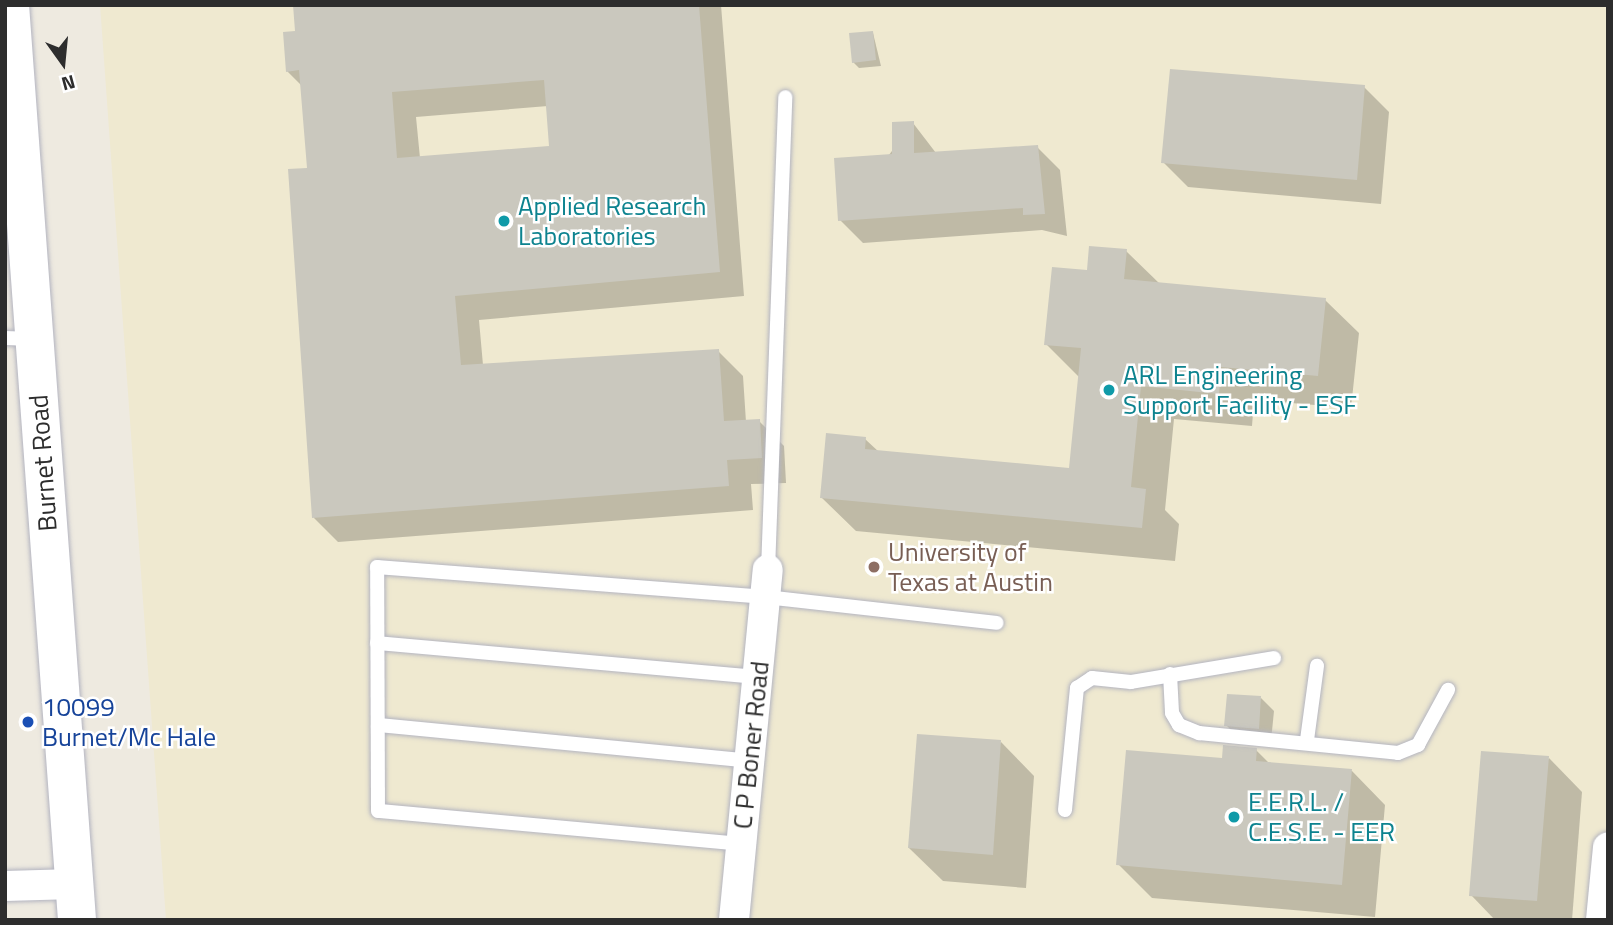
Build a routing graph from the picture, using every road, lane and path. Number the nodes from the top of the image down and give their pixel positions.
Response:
1 (10, 5) edge
2 (785, 97) dead end
3 (14, 183) edge
4 (20, 338) edge
5 (767, 584) junction
6 (997, 623) dead end
7 (377, 643) junction
8 (1274, 658) dead end
9 (1317, 666) dead end
10 (1170, 674) junction
11 (758, 677) junction
12 (1448, 690) dead end
13 (378, 725) junction
14 (1307, 740) junction
15 (750, 761) junction
16 (1065, 810) dead end
17 (742, 845) junction
18 (1608, 847) edge
19 (5, 886) edge
20 (76, 902) edge
21 (1604, 910) edge
22 (734, 920) edge

1 - 3 main road, Burnet Road
2 - 5 lane
3 - 4 main road, Burnet Road
4 - 20 main road, Burnet Road
5 - 6 lane
5 - 7 lane
5 - 11 street, C P Boner Road
7 - 11 lane
7 - 13 lane
8 - 10 lane
9 - 14 lane
10 - 14 lane
10 - 16 lane
11 - 15 street, C P Boner Road
12 - 14 lane
13 - 15 lane
13 - 17 lane
15 - 17 street, C P Boner Road
17 - 22 street, C P Boner Road
18 - 21 street
19 - 20 street

